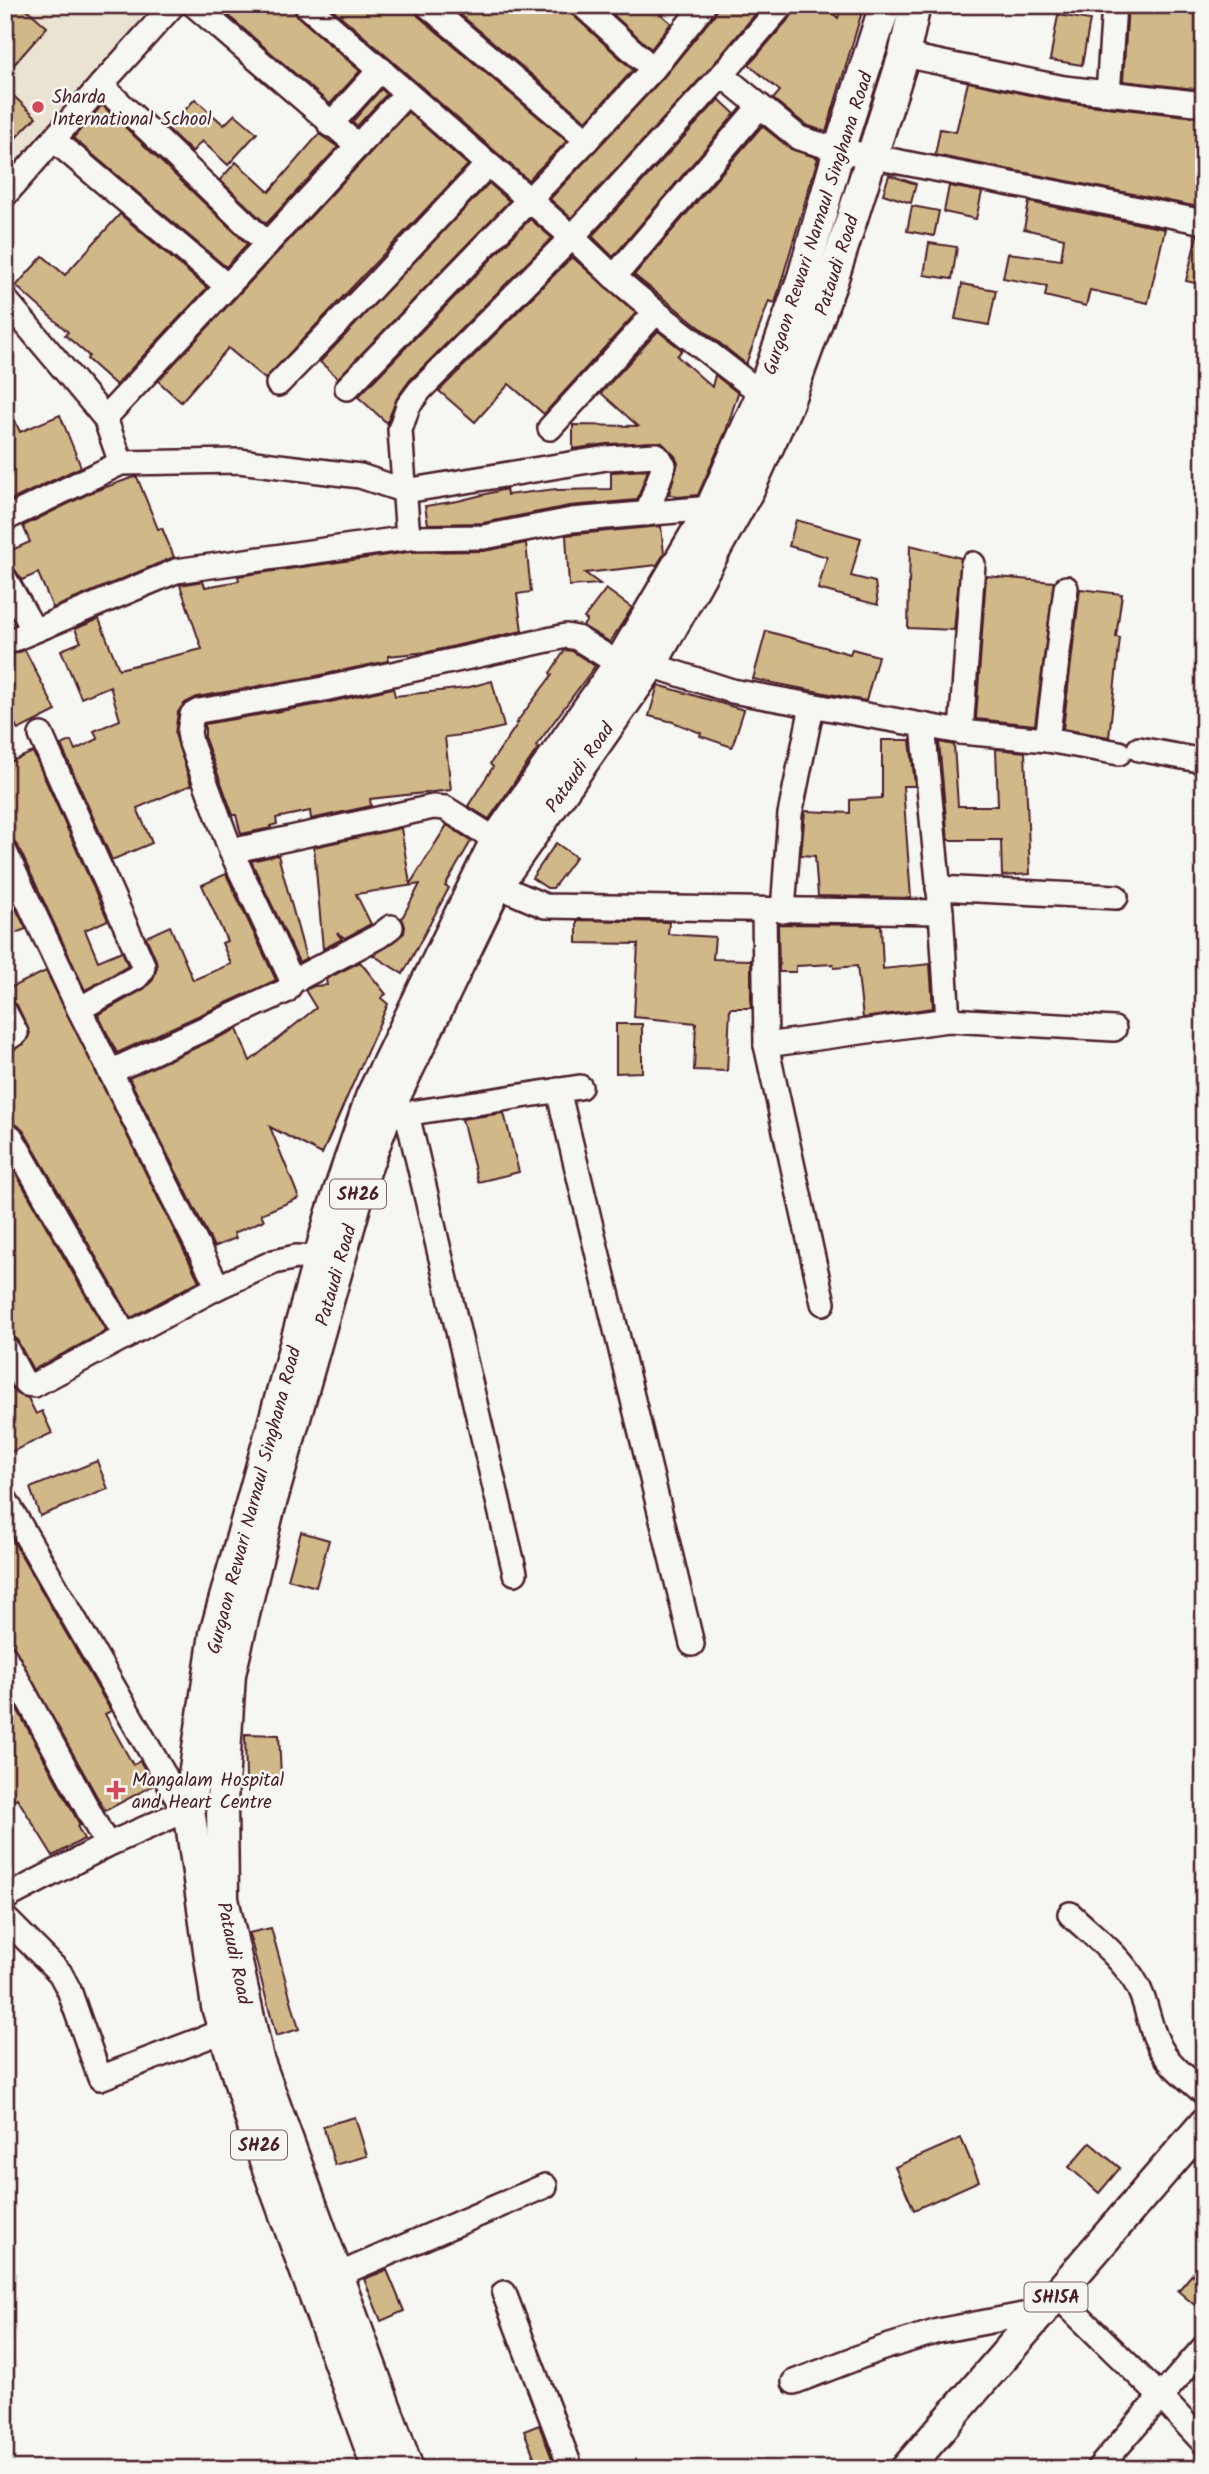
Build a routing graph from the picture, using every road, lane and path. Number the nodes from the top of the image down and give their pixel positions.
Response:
1 (173, 5) edge
2 (194, 5) edge
3 (306, 5) edge
4 (427, 5) edge
5 (582, 5) edge
6 (782, 5) edge
7 (885, 5) edge
8 (915, 5) edge
9 (1114, 5) edge
10 (693, 10) edge
11 (904, 55) junction
12 (381, 69) junction
13 (653, 69) junction
14 (722, 75) junction
15 (101, 85) junction
16 (406, 94) junction
17 (1108, 94) junction
18 (1204, 103) edge
19 (760, 106) junction
20 (330, 125) junction
21 (54, 140) junction
22 (587, 140) junction
23 (358, 146) junction
24 (839, 150) junction
25 (871, 156) junction
26 (487, 165) junction
27 (5, 195) edge
28 (528, 198) junction
29 (1204, 222) edge
30 (572, 237) junction
31 (267, 244) junction
32 (614, 277) junction
33 (227, 286) junction
34 (7, 304) edge
35 (656, 312) junction
36 (278, 384) dead end
37 (347, 388) dead end
38 (774, 400) junction
39 (105, 418) junction
40 (550, 428) dead end
41 (121, 463) junction
42 (405, 491) junction
43 (711, 508) junction
44 (647, 514) junction
45 (5, 519) edge
46 (408, 538) junction
47 (973, 564) dead end
48 (5, 579) edge
49 (1066, 588) dead end
50 (34, 629) junction
51 (5, 643) edge
52 (633, 659) junction
53 (812, 706) junction
54 (923, 725) junction
55 (961, 732) junction
56 (41, 735) dead end
57 (1047, 740) junction
58 (1204, 761) edge
59 (507, 847) junction
60 (231, 851) junction
61 (5, 852) edge
62 (487, 882) junction
63 (938, 888) junction
64 (1116, 897) dead end
65 (774, 911) junction
66 (941, 912) junction
67 (391, 926) dead end
68 (294, 979) junction
69 (79, 1009) junction
70 (5, 1012) edge
71 (948, 1020) junction
72 (1114, 1029) dead end
73 (5, 1040) edge
74 (766, 1045) junction
75 (110, 1072) junction
76 (385, 1116) junction
77 (11, 1137) dead end
78 (329, 1261) junction
79 (218, 1287) junction
80 (823, 1303) dead end
81 (126, 1337) junction
82 (5, 1347) edge
83 (5, 1499) edge
84 (13, 1525) edge
85 (515, 1573) dead end
86 (692, 1644) dead end
87 (5, 1657) edge
88 (187, 1810) junction
89 (107, 1845) junction
90 (5, 1898) edge
91 (1070, 1914) dead end
92 (5, 1918) edge
93 (223, 2031) junction
94 (1204, 2094) edge
95 (1204, 2124) edge
96 (1204, 2153) edge
97 (545, 2186) dead end
98 (325, 2280) junction
99 (504, 2293) dead end
100 (1057, 2310) junction
101 (1204, 2347) edge
102 (793, 2382) dead end
103 (1161, 2397) junction
104 (1204, 2443) edge
105 (378, 2469) edge
106 (408, 2469) edge
107 (571, 2469) edge
108 (906, 2469) edge
109 (932, 2469) edge
110 (1098, 2469) edge

1 - 15 street
2 - 20 street
3 - 12 street
4 - 22 street
5 - 13 street
6 - 14 street
7 - 24 main road, Gurgaon Rewari Narnaul Singhana Road / SH26
8 - 11 main road, Pataudi Road / SH26
9 - 17 street
10 - 13 street
11 - 17 street
11 - 25 main road, Pataudi Road / SH26
12 - 16 street
12 - 20 street
13 - 22 street
14 - 19 street
14 - 30 street
15 - 21 street
15 - 31 street
16 - 23 street
16 - 26 street
17 - 18 street
19 - 24 street
19 - 32 street
20 - 23 street
21 - 27 street
21 - 33 street
22 - 28 street
23 - 31 street
24 - 25 street
24 - 38 main road, Gurgaon Rewari Narnaul Singhana Road / SH26
25 - 29 street
25 - 38 main road, Pataudi Road / SH26
26 - 28 street
26 - 36 street
28 - 30 street
28 - 37 street
30 - 32 street
30 - 42 street
31 - 33 street
32 - 35 street
33 - 39 street
34 - 39 street
35 - 38 street
35 - 40 street
38 - 43 main road, Gurgaon Rewari Narnaul Singhana Road / SH26
38 - 52 main road, Pataudi Road / SH26
39 - 41 street
41 - 42 street
41 - 45 street
42 - 44 street
42 - 46 street
43 - 44 street
43 - 52 main road, Gurgaon Rewari Narnaul Singhana Road / SH26
44 - 46 street
46 - 50 street
47 - 55 street
48 - 50 street
49 - 57 street
50 - 51 street
52 - 53 street
52 - 59 main road, Gurgaon Rewari Narnaul Singhana Road / SH26
52 - 60 street
53 - 54 street
53 - 65 street
54 - 55 street
54 - 63 street
55 - 57 street
56 - 69 street
57 - 58 street
59 - 60 street
59 - 62 main road, Gurgaon Rewari Narnaul Singhana Road / SH26
60 - 68 street
61 - 69 street
62 - 65 street
62 - 76 main road, Gurgaon Rewari Narnaul Singhana Road / SH26
63 - 64 street
63 - 66 street
65 - 66 street
65 - 74 street
66 - 71 street
67 - 68 street
68 - 75 street
69 - 75 street
70 - 73 street
71 - 72 street
71 - 74 street
74 - 80 street
75 - 79 street
76 - 78 main road, Gurgaon Rewari Narnaul Singhana Road / SH26
76 - 85 street
76 - 86 street
77 - 81 street
78 - 79 street
78 - 88 main road, Gurgaon Rewari Narnaul Singhana Road / SH26
78 - 98 main road, Pataudi Road / SH26
79 - 81 street
81 - 82 street
83 - 84 street
84 - 88 street
87 - 89 street
88 - 89 street
88 - 93 main road, Gurgaon Rewari Narnaul Singhana Road / SH26
89 - 90 street
91 - 94 street
92 - 93 street
93 - 98 main road, Gurgaon Rewari Narnaul Singhana Road / SH26
95 - 100 main road, SH15A
96 - 100 main road, SH15A
97 - 98 street
98 - 105 main road, Gurgaon Rewari Narnaul Singhana Road / SH26
98 - 106 main road, Pataudi Road / SH26
99 - 107 street
100 - 102 street
100 - 103 street
100 - 108 main road, SH15A
100 - 109 main road, SH15A
101 - 103 street
103 - 104 street
103 - 110 street

